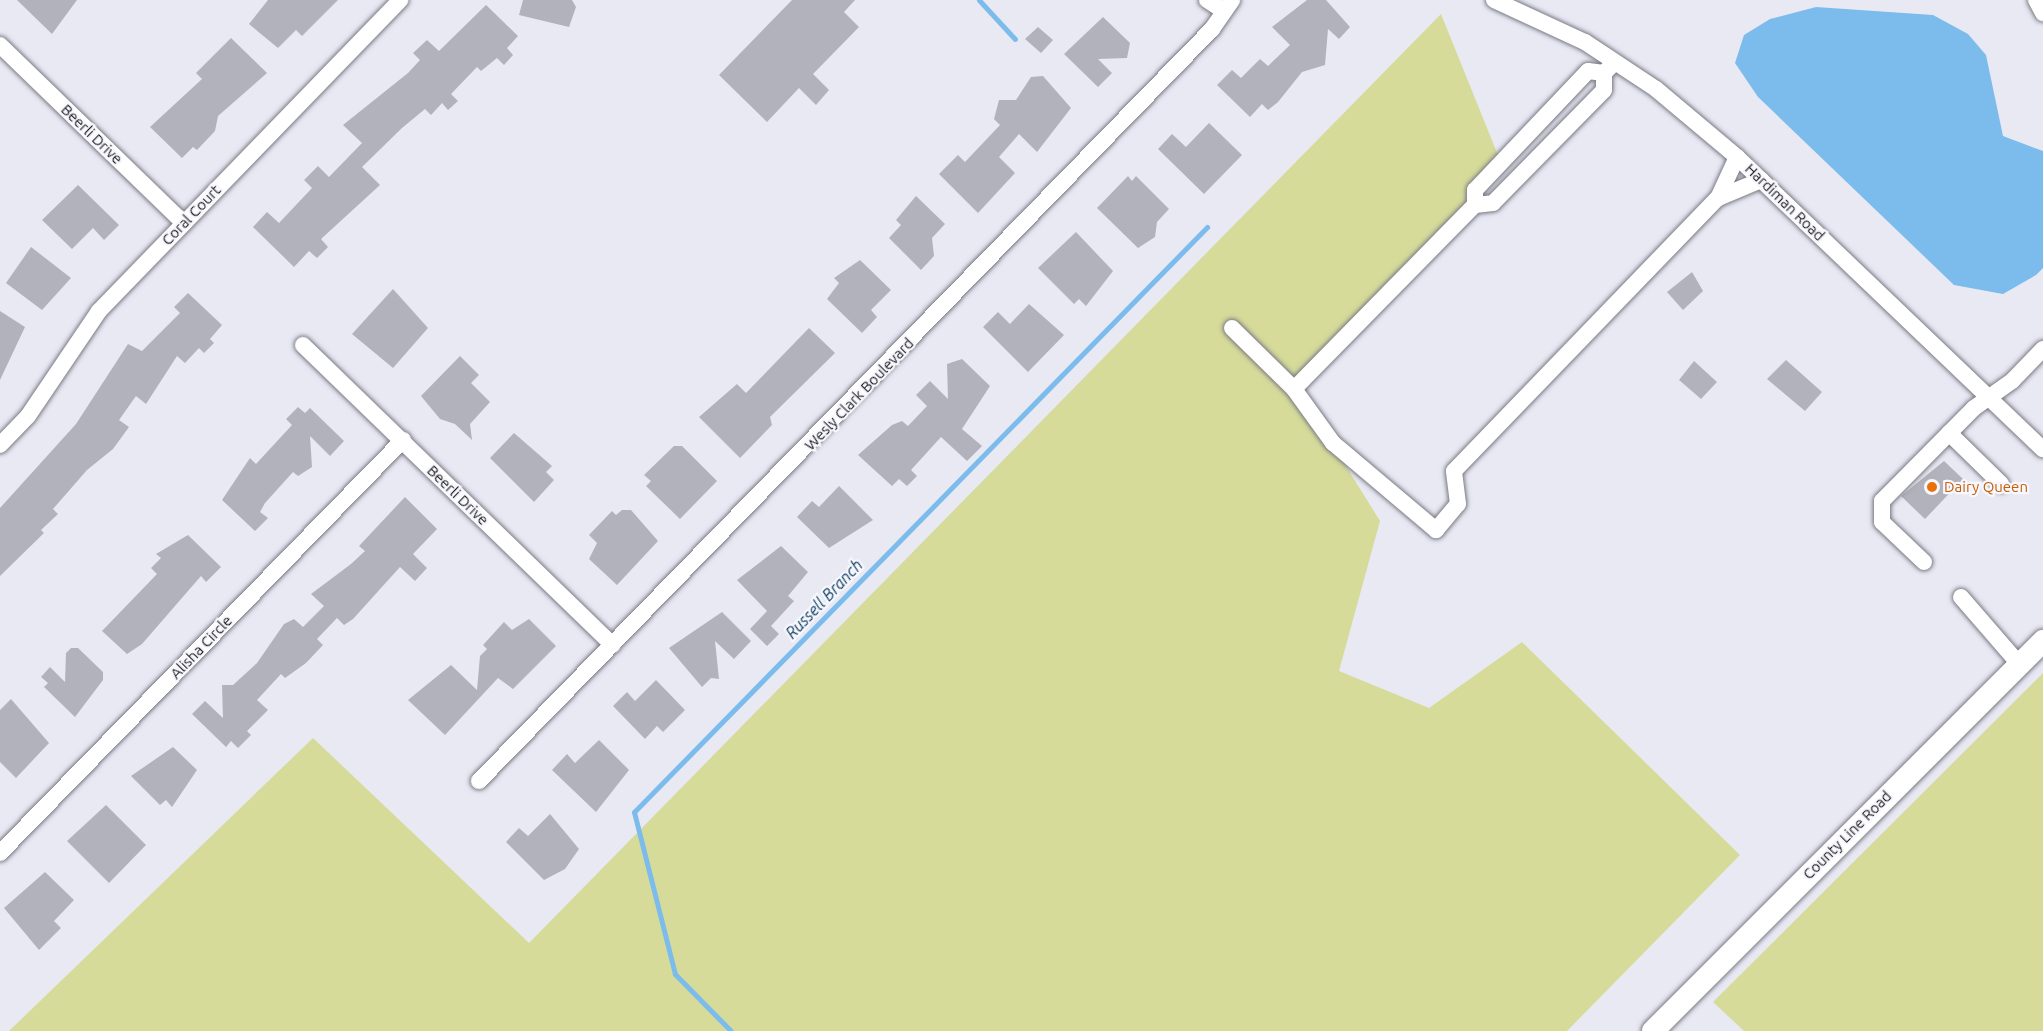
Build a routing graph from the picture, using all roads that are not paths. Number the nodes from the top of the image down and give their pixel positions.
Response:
1 (400, 0) edge
2 (1207, 0) edge
3 (1494, 0) edge
4 (2036, 0) edge
5 (1228, 6) edge
6 (2043, 13) edge
7 (0, 45) edge
8 (1609, 68) junction
9 (1737, 157) junction
10 (1761, 180) junction
11 (1718, 198) junction
12 (1475, 205) junction
13 (184, 223) junction
14 (1232, 328) dead end
15 (303, 345) dead end
16 (2043, 349) edge
17 (1294, 389) junction
18 (1990, 397) junction
19 (1949, 433) junction
20 (403, 440) junction
21 (0, 445) edge
22 (2043, 448) edge
23 (2001, 484) dead end
24 (1924, 562) dead end
25 (1961, 597) dead end
26 (2043, 641) edge
27 (614, 645) junction
28 (2019, 664) junction
29 (479, 781) dead end
30 (0, 853) edge
31 (1653, 1031) edge

1 - 13 street, Coral Court
2 - 5 street
3 - 8 street, Hardiman Road
4 - 6 street
5 - 27 street, Wesly Clark Boulevard
7 - 13 street, Beerli Drive
8 - 9 street, Hardiman Road
8 - 12 street
8 - 12 street
9 - 10 street, Hardiman Road
9 - 11 street
10 - 11 street
10 - 18 street, Hardiman Road
11 - 17 street
12 - 17 street
13 - 21 street, Coral Court
14 - 17 street
15 - 20 street, Beerli Drive
16 - 18 street
18 - 19 street
18 - 22 street, Hardiman Road
19 - 23 street
19 - 24 street
20 - 27 street, Beerli Drive
20 - 30 street, Alisha Circle
25 - 28 street
26 - 28 main road, County Line Road
27 - 29 street, Wesly Clark Boulevard
28 - 31 main road, County Line Road

